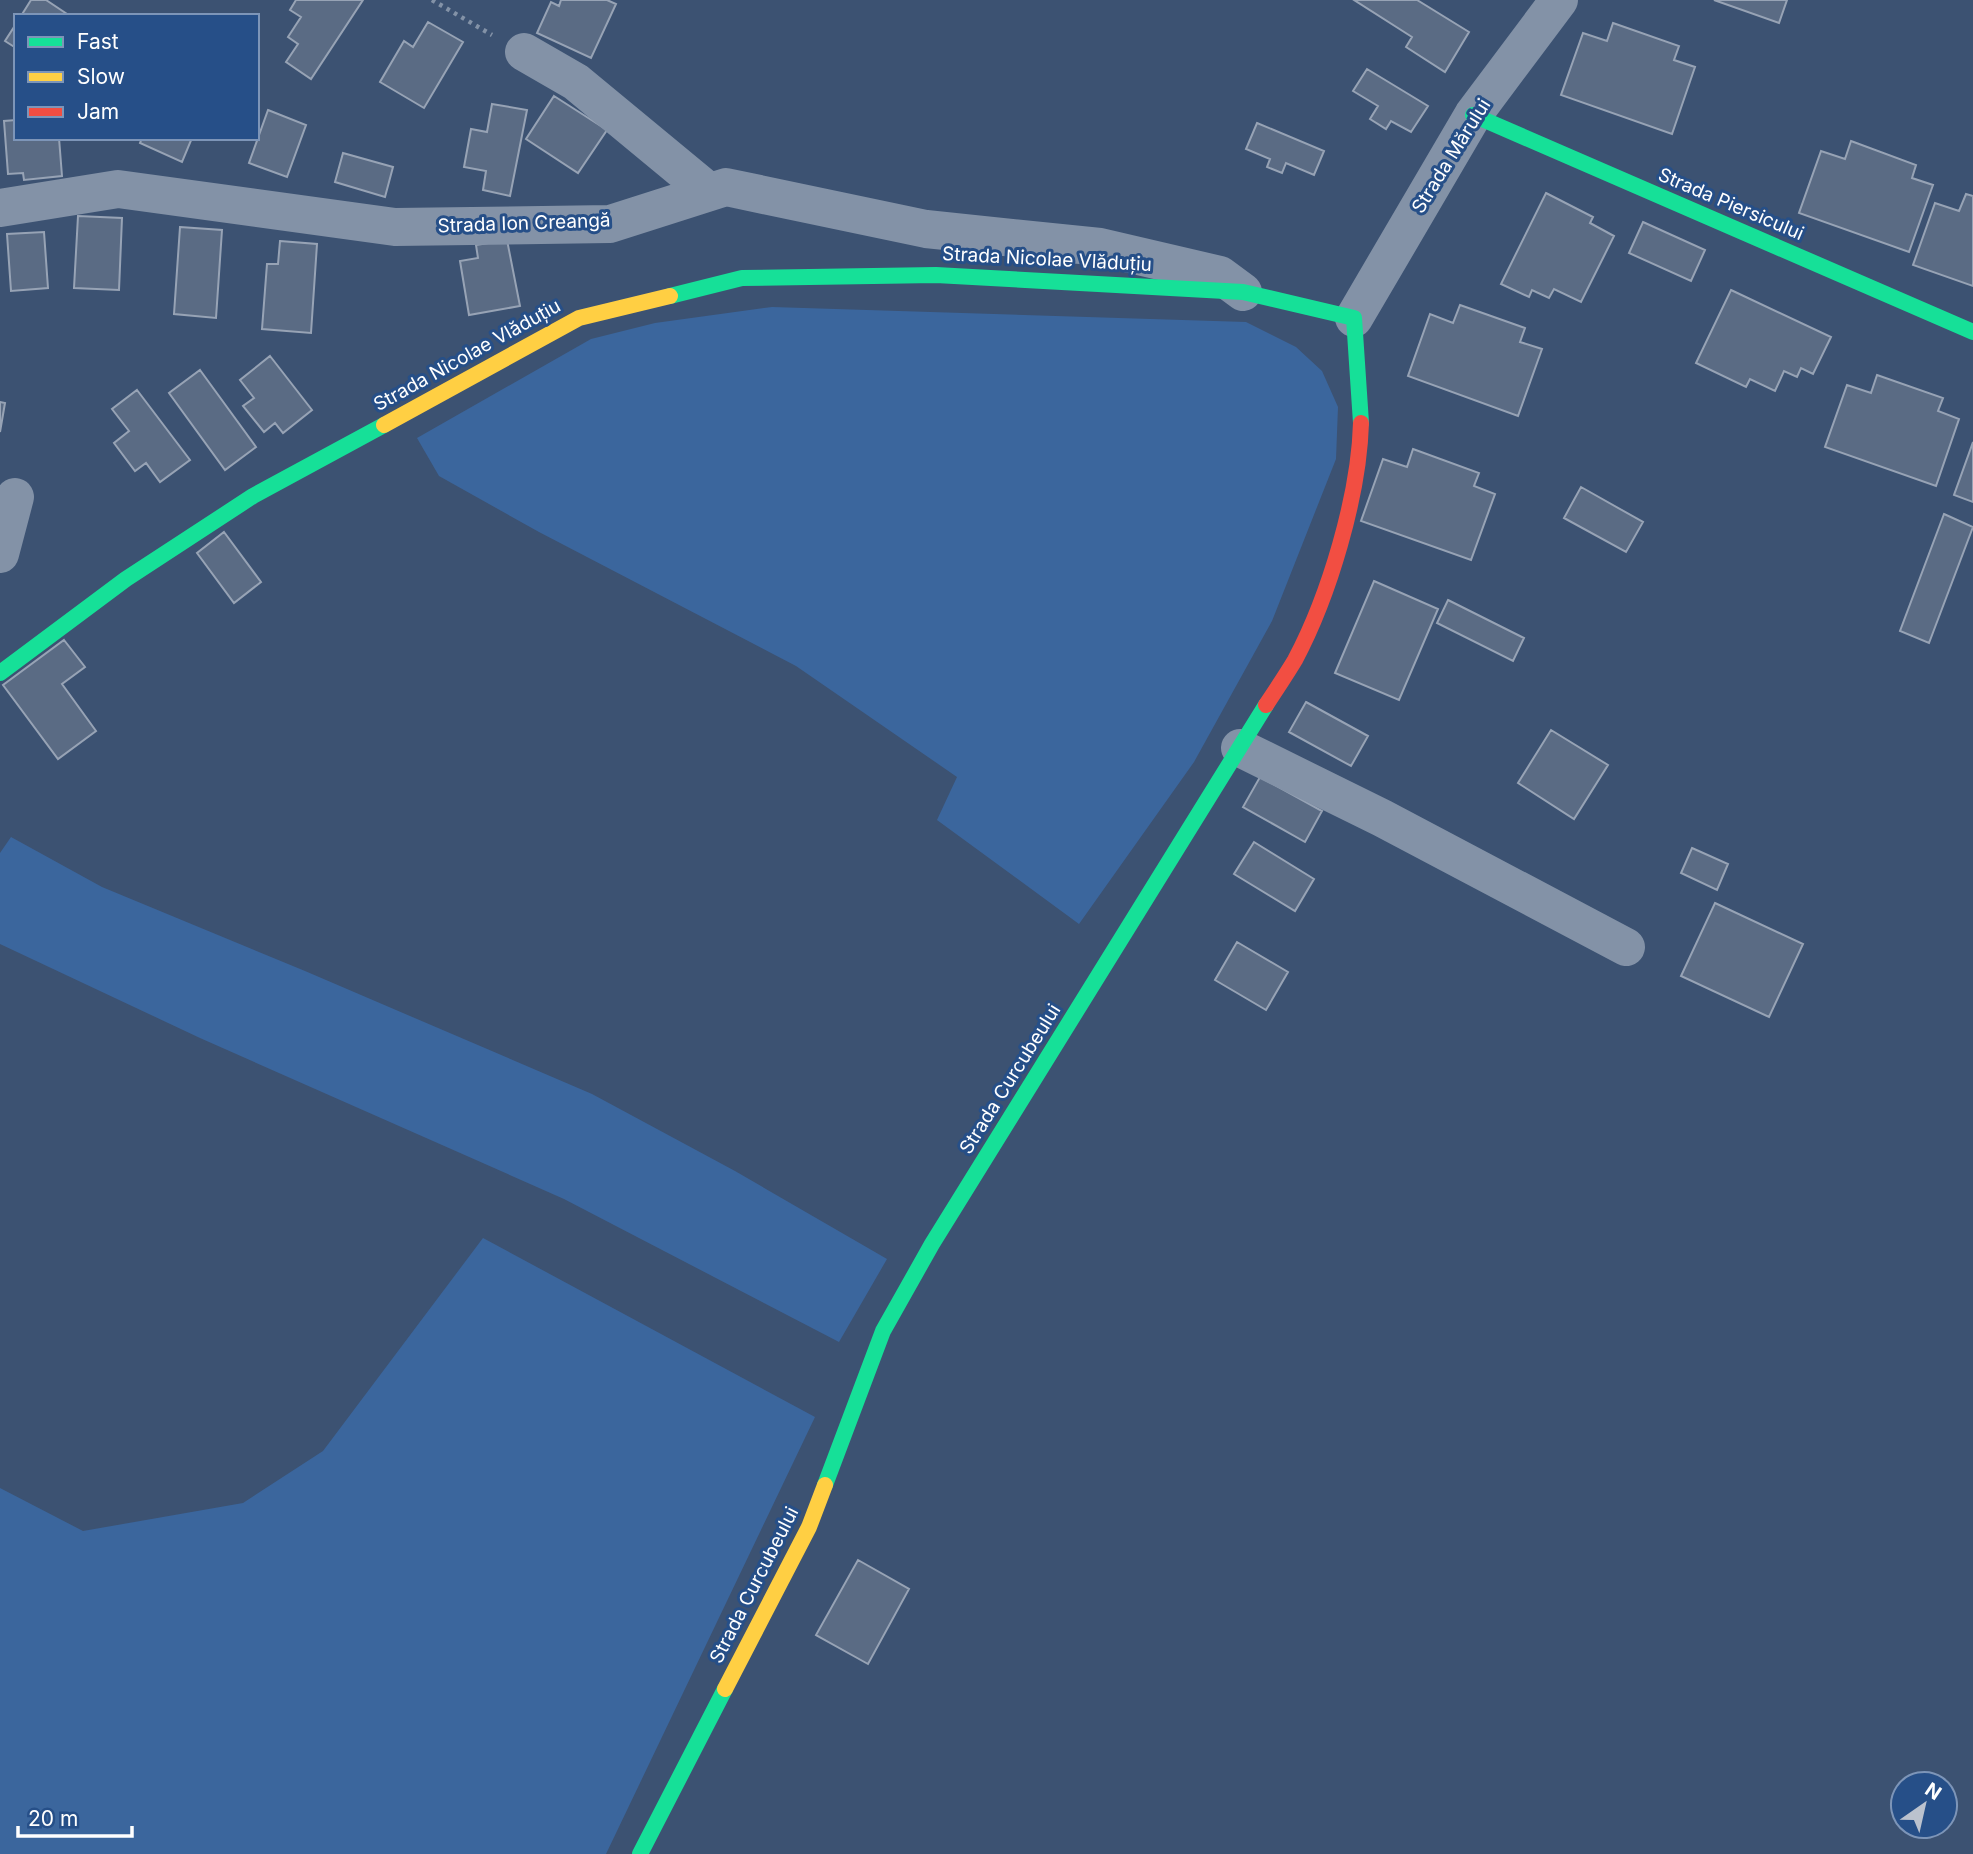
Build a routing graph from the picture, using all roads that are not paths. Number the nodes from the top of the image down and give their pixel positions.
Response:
1 (1559, 0) edge
2 (524, 52) road end
3 (1473, 116) junction
4 (709, 192) junction
5 (0, 208) edge
6 (1243, 292) junction
7 (1354, 318) junction
8 (1973, 332) edge
9 (15, 497) dead end
10 (0, 554) edge
11 (0, 673) edge
12 (1240, 748) junction
13 (1626, 947) dead end
14 (640, 1854) edge

1 - 3 street, Strada Mărului
2 - 4 street
3 - 7 street, Strada Mărului
3 - 8 street, Strada Piersicului
4 - 5 street, Strada Ion Creangă
4 - 6 street, Strada Ion Creangă
6 - 7 street, Strada Nicolae Vlăduțiu
6 - 11 street, Strada Nicolae Vlăduțiu
7 - 12 street, Strada Curcubeului
9 - 10 street
12 - 13 street
12 - 14 street, Strada Curcubeului

